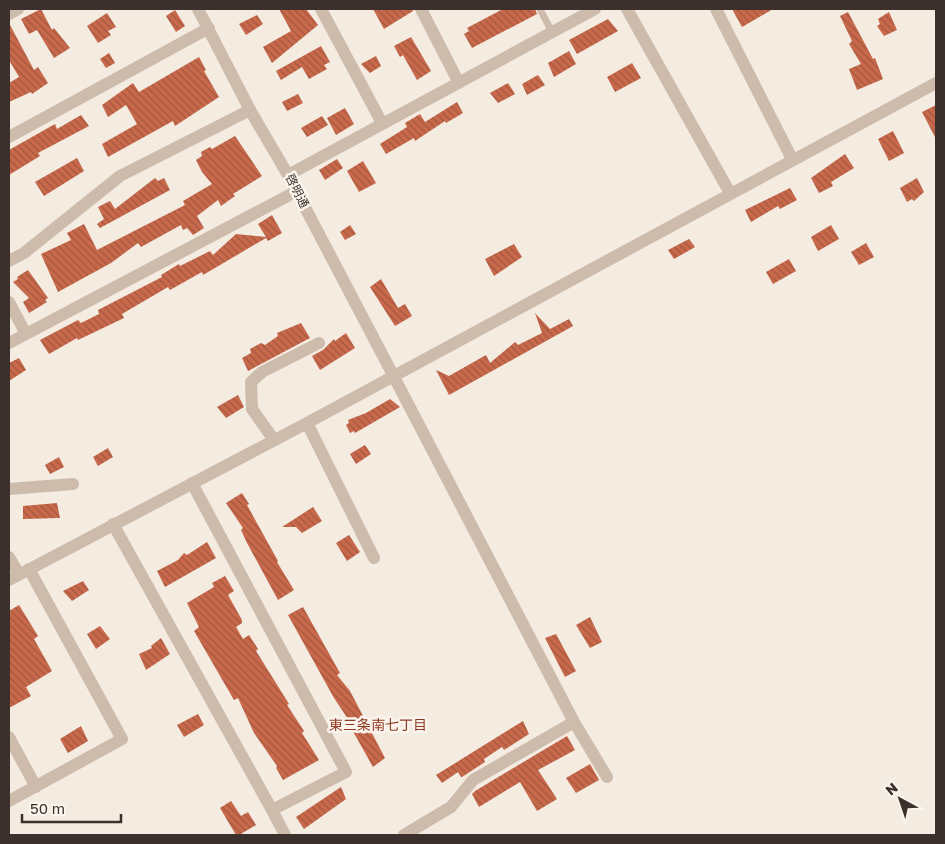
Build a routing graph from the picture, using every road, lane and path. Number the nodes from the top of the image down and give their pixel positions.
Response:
1 (18, 9) edge
2 (198, 9) edge
3 (321, 9) edge
4 (421, 9) edge
5 (540, 9) edge
6 (595, 9) edge
7 (627, 9) edge
8 (716, 9) edge
9 (9, 14) edge
10 (209, 28) junction
11 (552, 32) junction
12 (459, 83) junction
13 (936, 83) edge
14 (250, 110) junction
15 (382, 123) junction
16 (9, 137) edge
17 (792, 159) junction
18 (288, 174) junction
19 (297, 191) junction
20 (730, 193) junction
21 (9, 261) edge
22 (9, 302) edge
23 (26, 334) junction
24 (9, 343) edge
25 (319, 343) dead end
26 (393, 375) junction
27 (306, 422) junction
28 (274, 440) junction
29 (192, 483) junction
30 (73, 484) dead end
31 (9, 489) edge
32 (113, 524) junction
33 (9, 557) edge
34 (374, 558) dead end
35 (19, 574) edge
36 (574, 722) junction
37 (9, 737) edge
38 (607, 777) dead end
39 (36, 786) junction
40 (9, 801) edge
41 (272, 810) junction
42 (285, 835) edge
43 (404, 835) edge

1 - 9 street
2 - 10 street, 啓明通
3 - 15 street
4 - 12 street
5 - 11 lane
6 - 11 street
7 - 20 street
8 - 17 street
10 - 14 street, 啓明通
10 - 16 street
11 - 12 street
12 - 15 street
13 - 17 street
14 - 18 street, 啓明通
14 - 21 street
15 - 18 street
17 - 20 street
18 - 19 street, 啓明通
19 - 23 street
19 - 26 street, 啓明通
20 - 26 street
22 - 23 street
23 - 24 street
25 - 28 street
26 - 27 street
26 - 36 street, 啓明通
27 - 28 street
27 - 34 street
28 - 29 street
29 - 32 street
29 - 41 street
30 - 31 street
32 - 35 street
32 - 41 street
33 - 35 street
35 - 39 street
36 - 38 street, 啓明通
36 - 43 street
37 - 39 street
39 - 40 street
41 - 42 street

